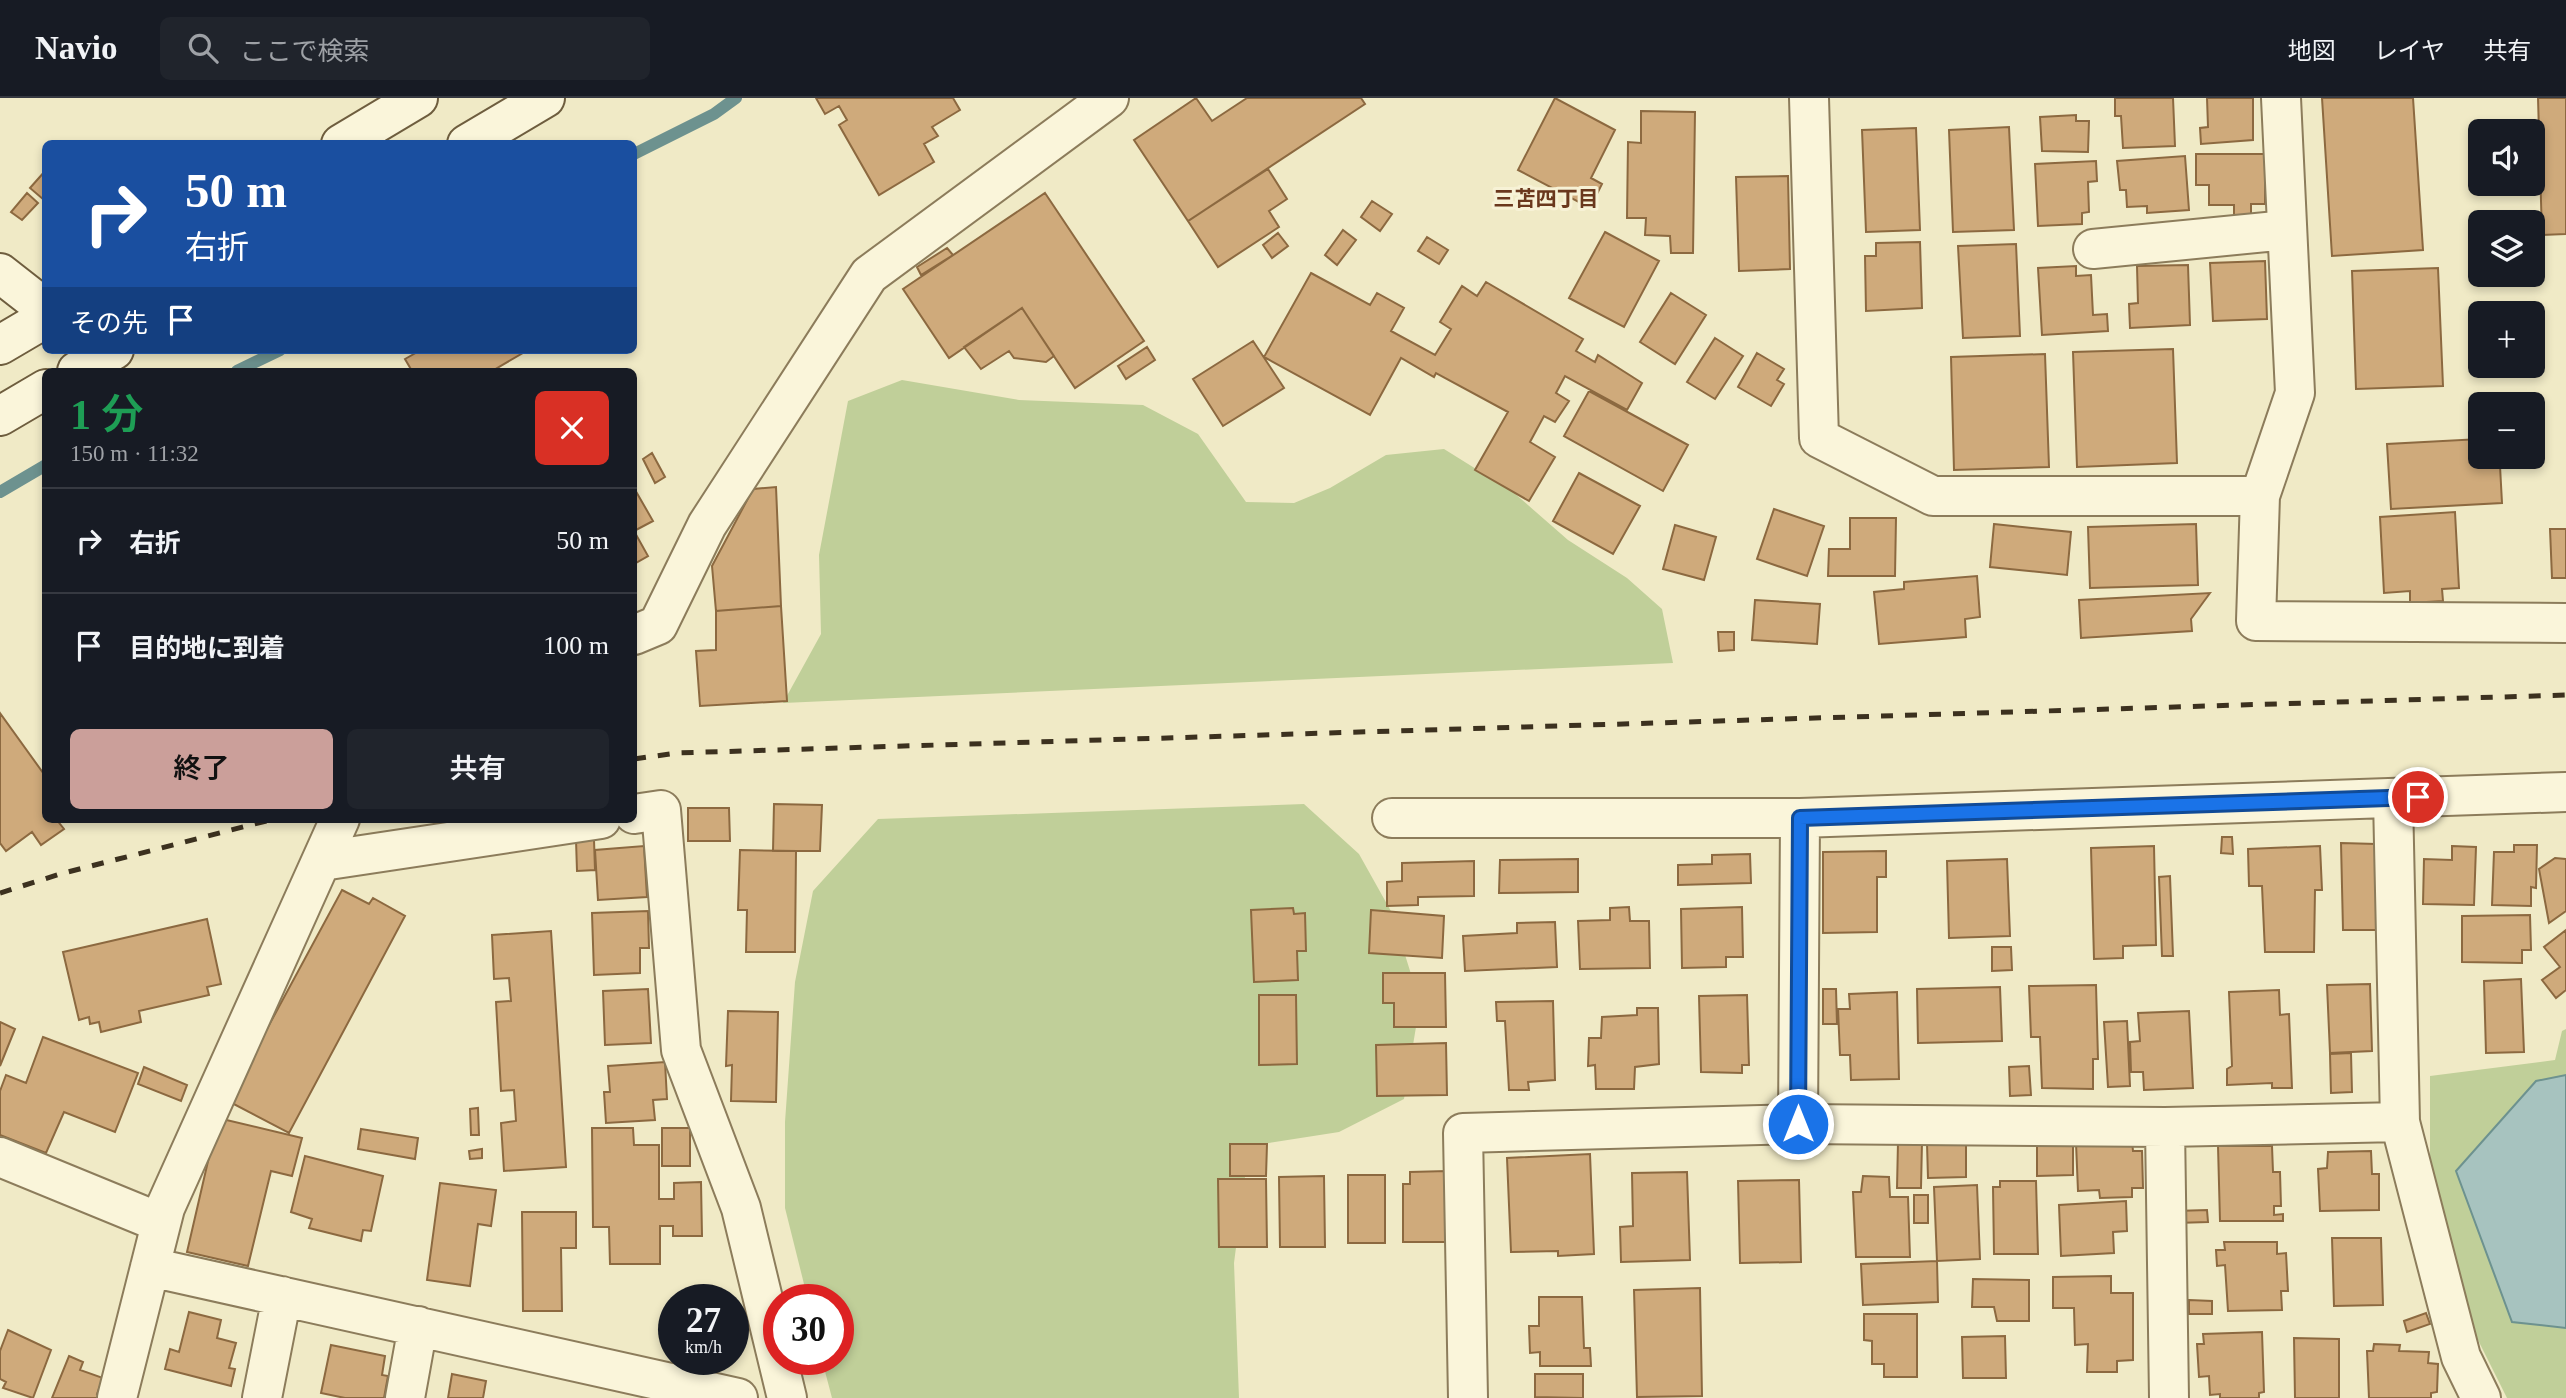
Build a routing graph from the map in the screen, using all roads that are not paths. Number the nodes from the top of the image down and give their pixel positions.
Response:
1 (418, 98) edge
2 (545, 98) edge
3 (1108, 98) edge
4 (1809, 98) edge
5 (2281, 98) edge
6 (348, 140) edge
7 (474, 140) edge
8 (2287, 230) junction
9 (2093, 249) dead end
10 (0, 273) edge
11 (42, 306) edge
12 (42, 320) edge
13 (0, 345) edge
14 (42, 392) edge
15 (0, 416) edge
16 (2260, 496) junction
17 (2566, 623) edge
18 (637, 634) edge
19 (2566, 792) edge
20 (2393, 798) junction
21 (637, 814) edge
22 (1392, 818) dead end
23 (1800, 818) junction
24 (338, 823) edge
25 (574, 823) edge
26 (322, 861) junction
27 (2400, 1122) junction
28 (1798, 1124) junction
29 (2165, 1127) junction
30 (0, 1157) edge
31 (161, 1223) junction
32 (150, 1267) junction
33 (282, 1296) junction
34 (418, 1326) junction
35 (117, 1398) edge
36 (262, 1398) edge
37 (405, 1398) edge
38 (738, 1398) edge
39 (787, 1398) edge
40 (1468, 1398) edge
41 (2169, 1398) edge
42 (2481, 1398) edge

1 - 6 street
2 - 7 street
3 - 18 street
4 - 16 street
5 - 8 street
8 - 9 street
8 - 16 street
10 - 11 street
12 - 13 street
14 - 15 street
16 - 17 street
19 - 20 street
20 - 23 street
20 - 27 street
21 - 39 street
22 - 23 street
23 - 28 street
24 - 26 street
25 - 26 street
26 - 31 street
27 - 29 street
27 - 42 street
28 - 29 street
28 - 40 street
29 - 41 street
30 - 31 street
31 - 32 street
32 - 33 street
32 - 35 street
33 - 34 street
33 - 36 street
34 - 37 street
34 - 38 street

